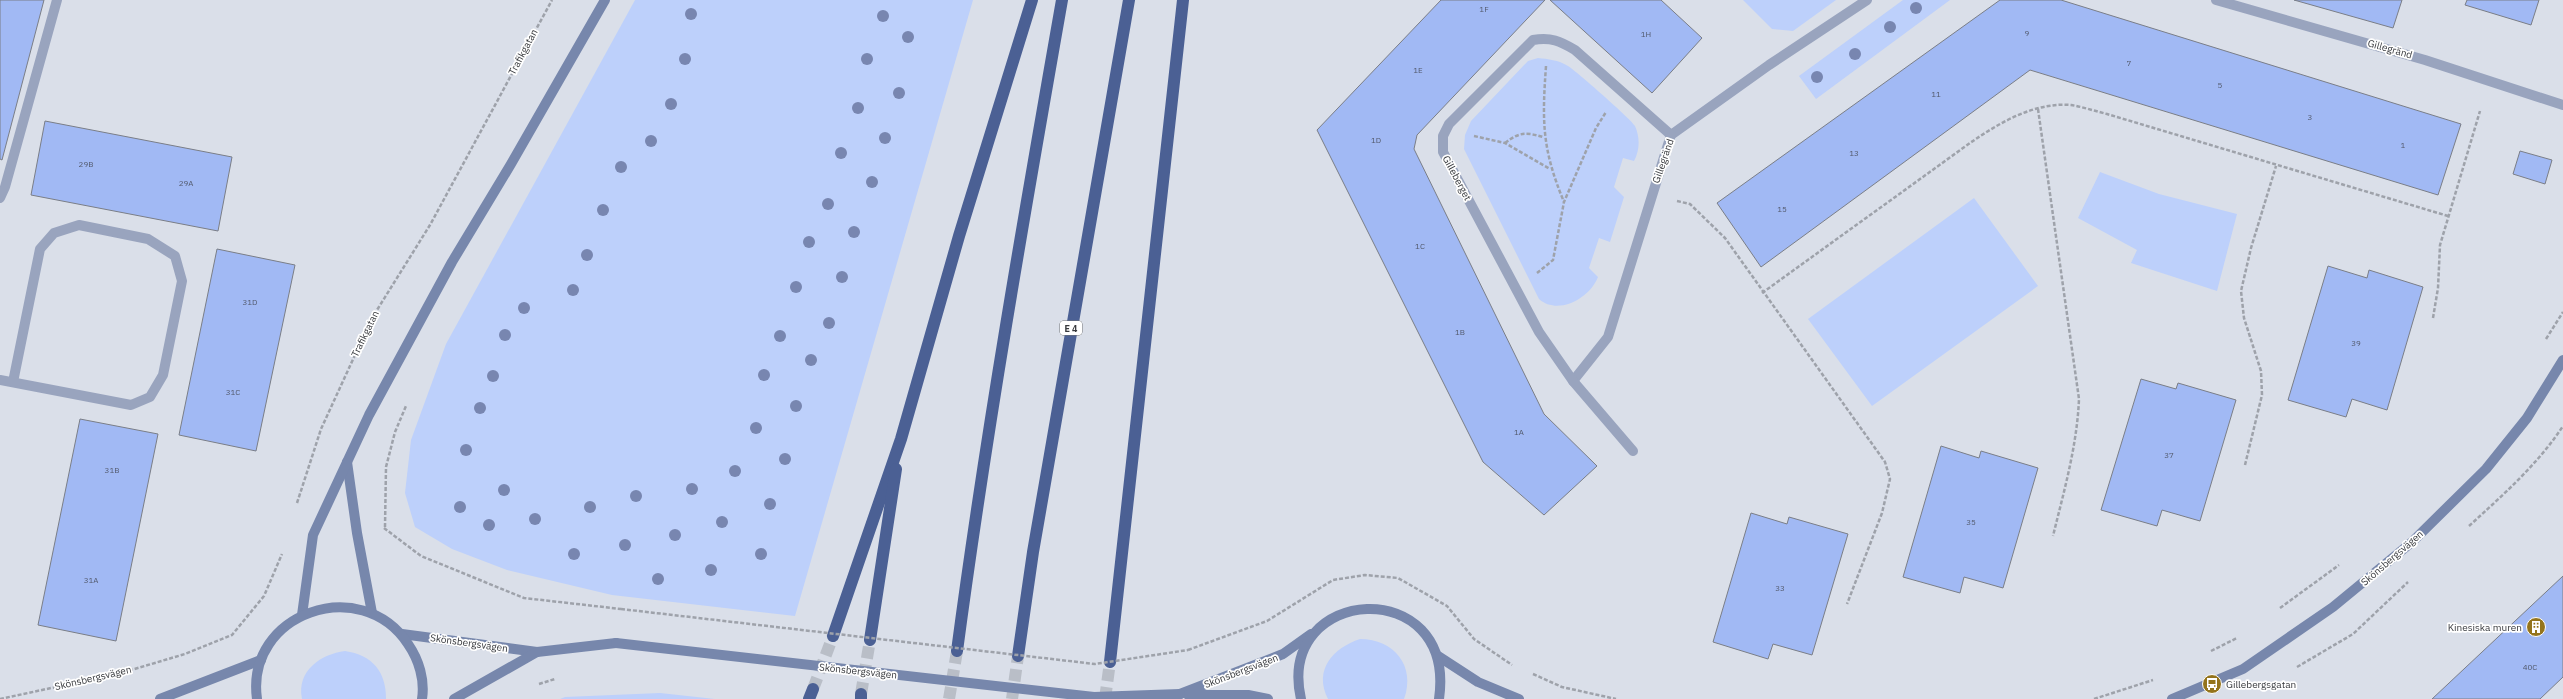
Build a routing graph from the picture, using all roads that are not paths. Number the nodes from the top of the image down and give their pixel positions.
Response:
1 (57, 0) edge
2 (605, 0) edge
3 (1032, 0) edge
4 (1062, 0) edge
5 (1129, 0) edge
6 (1183, 0) edge
7 (1867, 0) edge
8 (2216, 0) edge
9 (2563, 104) edge
10 (1671, 135) junction
11 (0, 198) edge
12 (2563, 360) edge
13 (0, 380) edge
14 (1573, 381) junction
15 (13, 382) junction
16 (901, 438) junction
17 (1633, 451) dead end
18 (347, 462) junction
19 (372, 614) junction
20 (302, 615) junction
21 (1319, 628) junction
22 (402, 634) junction
23 (832, 636) tunnel mouth
24 (870, 640) tunnel mouth
25 (957, 650) tunnel mouth
26 (537, 652) junction
27 (1018, 656) tunnel mouth
28 (1438, 656) junction
29 (261, 660) junction
30 (1110, 662) tunnel mouth
31 (1180, 694) junction
32 (160, 699) edge
33 (256, 699) edge
34 (422, 699) edge
35 (454, 699) edge
36 (1268, 699) edge
37 (1301, 699) edge
38 (1439, 699) edge
39 (1520, 699) edge
40 (2172, 699) edge

1 - 11 street
2 - 18 main road
3 - 16 highway
4 - 25 highway
5 - 27 highway, E 4
6 - 30 highway
7 - 10 street, Gillegränd
8 - 9 street, Gillegränd
10 - 14 street, Gillegränd
10 - 14 street, Gilleberget
12 - 40 main road, Skönsbergsvägen
13 - 15 street
14 - 17 street, Gilleberget
15 - 15 street
16 - 23 highway
16 - 24 highway
18 - 19 main road
18 - 20 main road
19 - 20 main road
19 - 22 main road
20 - 29 main road
21 - 28 main road, Skönsbergsvägen
21 - 31 main road, Skönsbergsvägen
21 - 37 main road
22 - 26 main road, Skönsbergsvägen
22 - 34 main road
26 - 31 main road, Skönsbergsvägen, bridge
26 - 35 main road, Skönsbergsvägen
28 - 38 main road
28 - 39 main road
29 - 32 main road
29 - 33 main road
31 - 36 main road, Skönsbergsvägen

